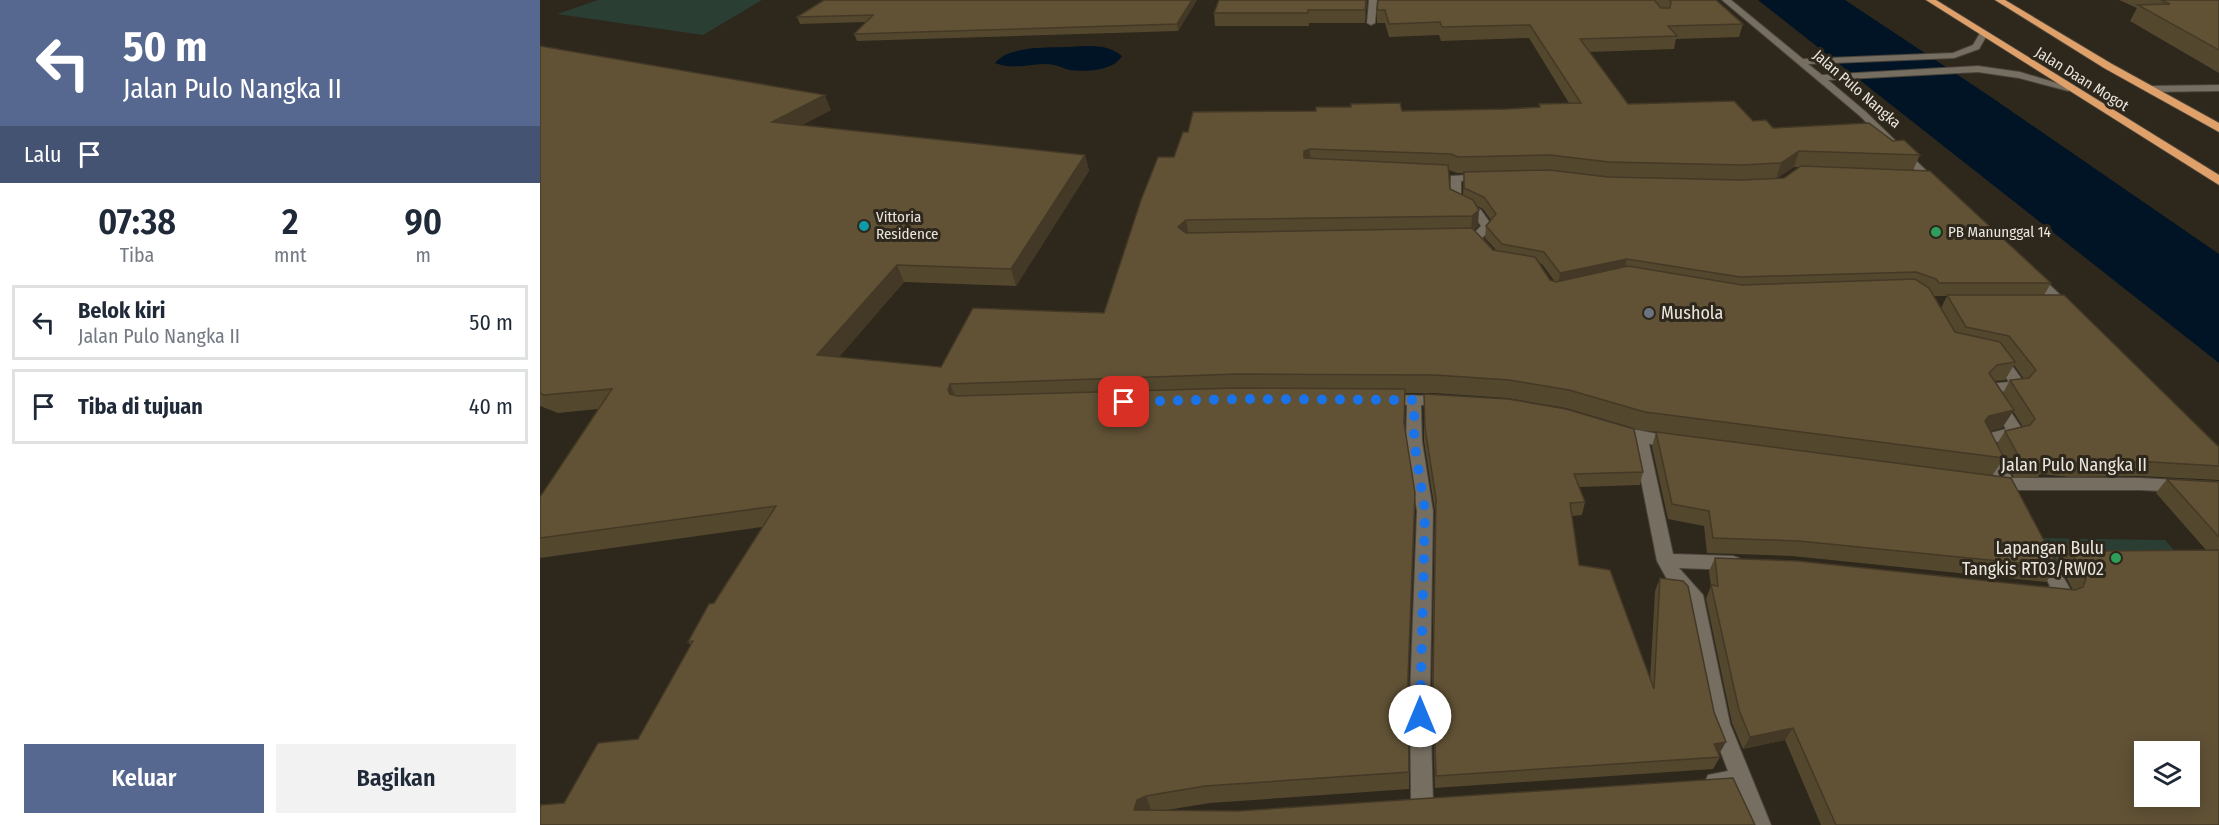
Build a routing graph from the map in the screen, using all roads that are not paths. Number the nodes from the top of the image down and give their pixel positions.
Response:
1 (1373, 0) edge
2 (1726, 0) edge
3 (1930, 0) edge
4 (1999, 0) edge
5 (1371, 23) dead end
6 (1983, 35) junction
7 (1802, 62) junction
8 (1820, 78) junction
9 (2068, 88) junction
10 (2219, 88) edge
11 (2149, 89) junction
12 (2219, 128) edge
13 (1438, 174) edge
14 (1905, 176) edge
15 (1490, 177) edge
16 (1928, 177) junction
17 (1455, 178) junction
18 (2219, 181) edge
19 (1944, 193) edge
20 (1496, 261) edge
21 (2027, 271) edge
22 (2040, 302) edge
23 (2060, 302) junction
24 (2076, 318) edge
25 (1985, 352) edge
26 (1367, 400) edge
27 (1414, 400) junction
28 (1455, 401) edge
29 (1597, 425) edge
30 (1640, 437) junction
31 (1686, 443) edge
32 (1973, 482) edge
33 (2007, 486) junction
34 (2219, 488) edge
35 (2018, 506) edge
36 (2039, 547) edge
37 (1666, 561) junction
38 (1746, 563) edge
39 (2029, 591) edge
40 (1742, 780) junction
41 (1696, 783) edge
42 (1445, 801) edge
43 (1422, 803) junction
44 (1399, 804) edge
45 (1760, 825) edge

1 - 5 street
2 - 7 street, Jalan Pulo Nangka
3 - 6 highway, Jalan Daan Mogot
4 - 11 highway, Jalan Daan Mogot
6 - 7 street
6 - 9 highway, Jalan Daan Mogot
7 - 8 street, Jalan Pulo Nangka
8 - 9 street
8 - 16 street, Jalan Pulo Nangka
9 - 18 highway, Jalan Daan Mogot
10 - 11 street
11 - 12 highway, Jalan Daan Mogot
13 - 17 street
14 - 16 street
15 - 17 street
16 - 19 street, Jalan Pulo Nangka
17 - 20 street
21 - 23 street
22 - 23 street
23 - 24 street
25 - 33 street
26 - 27 street
27 - 28 street
27 - 43 street
29 - 30 street
30 - 31 street
30 - 37 street
32 - 33 street, Jalan Pulo Nangka II
33 - 34 street, Jalan Pulo Nangka II
33 - 35 street
36 - 39 street
37 - 38 street
37 - 40 street
40 - 41 street
40 - 45 street
42 - 43 street
43 - 44 street

